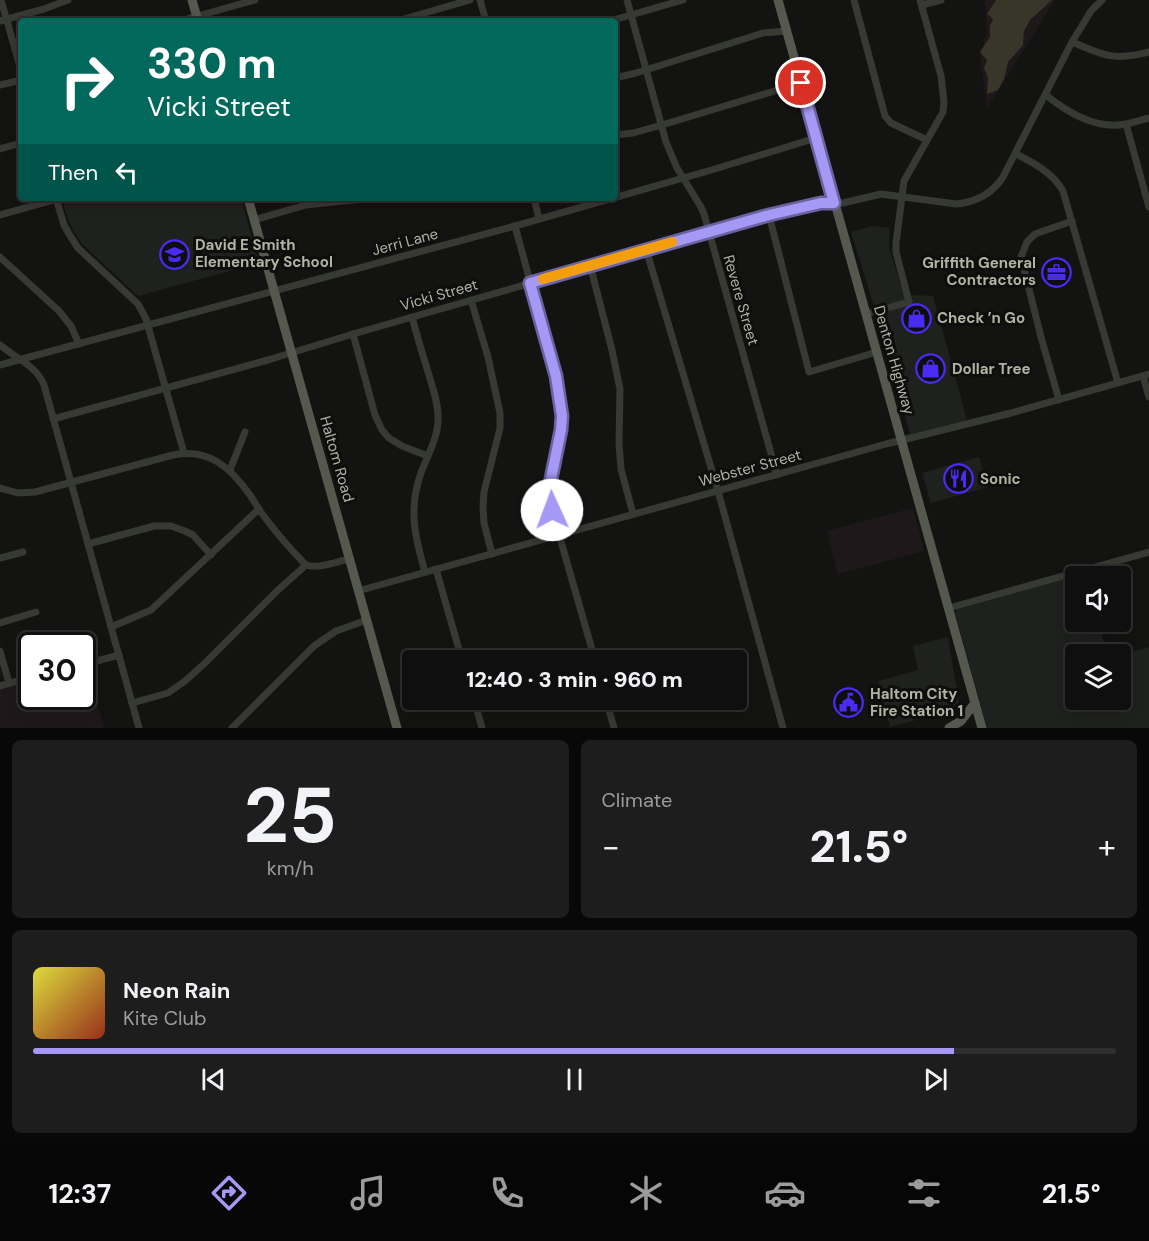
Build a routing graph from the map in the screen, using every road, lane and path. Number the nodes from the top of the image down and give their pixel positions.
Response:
1 (1, 0) edge
2 (68, 0) edge
3 (192, 0) edge
4 (255, 0) edge
5 (471, 0) edge
6 (480, 0) edge
7 (627, 0) edge
8 (683, 0) edge
9 (778, 0) edge
10 (854, 0) edge
11 (941, 0) edge
12 (1102, 0) edge
13 (921, 3) edge
14 (631, 15) junction
15 (197, 18) edge
16 (408, 18) edge
17 (485, 18) edge
18 (618, 19) edge
19 (3, 20) edge
20 (786, 31) junction
21 (1072, 42) junction
22 (1149, 52) edge
23 (18, 62) edge
24 (646, 70) junction
25 (618, 77) edge
26 (18, 81) edge
27 (801, 83) junction
28 (0, 85) edge
29 (1046, 95) junction
30 (1149, 118) edge
31 (1126, 124) junction
32 (662, 125) junction
33 (618, 135) edge
34 (816, 138) junction
35 (927, 140) junction
36 (18, 144) edge
37 (0, 149) edge
38 (1016, 154) junction
39 (683, 178) junction
40 (618, 197) edge
41 (902, 197) junction
42 (48, 201) edge
43 (59, 201) edge
44 (249, 201) edge
45 (346, 201) edge
46 (535, 201) edge
47 (602, 201) edge
48 (834, 203) junction
49 (1149, 207) edge
50 (0, 215) edge
51 (769, 215) junction
52 (539, 219) junction
53 (254, 220) junction
54 (1072, 221) junction
55 (515, 226) junction
56 (709, 232) junction
57 (646, 249) junction
58 (0, 257) edge
59 (590, 266) junction
60 (530, 283) junction
61 (274, 291) junction
62 (471, 300) junction
63 (866, 314) junction
64 (412, 317) junction
65 (148, 325) junction
66 (353, 334) junction
67 (79, 344) junction
68 (0, 345) edge
69 (877, 352) junction
70 (291, 353) junction
71 (21, 360) junction
72 (0, 365) edge
73 (1146, 375) edge
74 (1118, 383) junction
75 (165, 388) junction
76 (1149, 397) edge
77 (1059, 400) junction
78 (53, 420) junction
79 (245, 432) dead end
80 (902, 441) junction
81 (184, 453) junction
82 (428, 456) junction
83 (230, 470) junction
84 (777, 475) junction
85 (71, 482) junction
86 (0, 488) edge
87 (718, 491) junction
88 (259, 509) junction
89 (633, 514) junction
90 (559, 535) junction
91 (88, 544) junction
92 (22, 552) dead end
93 (1149, 552) edge
94 (492, 554) junction
95 (211, 555) junction
96 (0, 558) edge
97 (349, 559) junction
98 (306, 565) junction
99 (436, 569) junction
100 (425, 572) junction
101 (358, 591) junction
102 (949, 608) junction
103 (36, 612) dead end
104 (367, 620) junction
105 (0, 622) edge
106 (111, 627) junction
107 (459, 650) edge
108 (592, 650) edge
109 (0, 651) edge
110 (119, 655) junction
111 (96, 661) edge
112 (18, 681) edge
113 (9, 683) junction
114 (0, 686) edge
115 (132, 703) junction
116 (975, 703) junction
117 (477, 710) edge
118 (609, 710) edge
119 (139, 728) edge
120 (232, 728) edge
121 (397, 728) edge
122 (482, 728) edge
123 (614, 728) edge
124 (783, 728) edge
125 (949, 728) edge
126 (982, 728) edge

1 - 19 street
2 - 19 street
3 - 15 main road
4 - 15 street
5 - 16 street
6 - 17 street
7 - 14 street, Revere Street
8 - 14 street
9 - 20 main road, Denton Highway
10 - 35 street
11 - 13 street
12 - 21 street, Vicki Street
13 - 35 street
14 - 18 street
14 - 24 street, Revere Street
19 - 23 street
20 - 24 street
20 - 27 main road, Denton Highway
21 - 22 street
21 - 29 street, Vicki Street
24 - 25 street
24 - 32 street, Revere Street
26 - 28 street
27 - 32 street
27 - 34 main road, Denton Highway
29 - 31 street
29 - 38 street, Vicki Street
30 - 31 street
31 - 49 street
32 - 33 street
32 - 39 street, Revere Street
34 - 39 street, Jerri Lane
34 - 48 main road, Denton Highway
35 - 41 street
36 - 37 street
38 - 41 street, Vicki Street
38 - 54 street
39 - 40 street, Jerri Lane
39 - 56 street, Revere Street
41 - 48 street, Vicki Street
41 - 63 street
42 - 50 street
43 - 65 street
44 - 53 main road, Haltom Road
45 - 53 street
46 - 52 street
47 - 52 street, Jerri Lane
48 - 51 street, Vicki Street
48 - 63 main road, Denton Highway
51 - 56 street, Vicki Street
51 - 69 street
52 - 55 street, Jerri Lane
53 - 61 main road, Haltom Road
54 - 74 street
54 - 77 street
55 - 60 street
55 - 61 street, Jerri Lane
56 - 57 street, Vicki Street
56 - 84 street, Revere Street
57 - 59 street, Vicki Street
57 - 87 street
58 - 67 street
59 - 60 street, Vicki Street
59 - 89 street
60 - 62 street, Vicki Street
60 - 90 street
61 - 65 street, Jerri Lane
61 - 70 main road, Haltom Road
62 - 64 street, Vicki Street
62 - 94 street
63 - 69 main road, Denton Highway
64 - 66 street, Vicki Street
64 - 82 street
65 - 67 street, Jerri Lane
65 - 75 street
66 - 70 street, Vicki Street
66 - 82 street
67 - 71 street, Jerri Lane
68 - 71 street
69 - 80 main road, Denton Highway
70 - 75 street, Vicki Street
70 - 97 main road, Haltom Road
71 - 72 street, Jerri Lane
71 - 78 street
73 - 74 street, Webster Street
73 - 76 street
74 - 77 street, Webster Street
75 - 78 street, Vicki Street
75 - 81 street
77 - 80 street, Webster Street
78 - 85 street
79 - 83 street
80 - 84 street, Webster Street
80 - 102 main road, Denton Highway
81 - 83 street
81 - 85 street
82 - 100 street
83 - 88 street
84 - 87 street, Webster Street
85 - 86 street
85 - 91 street
87 - 89 street, Webster Street
87 - 124 street
88 - 95 street
88 - 98 street
89 - 90 street, Webster Street
90 - 94 street, Webster Street
90 - 108 street
91 - 95 street
91 - 106 street
92 - 96 street
93 - 102 street
94 - 99 street, Webster Street
95 - 106 street
97 - 98 street
97 - 101 main road, Haltom Road
98 - 115 street
99 - 100 street, Webster Street
99 - 107 street
100 - 101 street, Webster Street
101 - 104 main road, Haltom Road
102 - 116 main road, Denton Highway
103 - 105 street
104 - 120 street
104 - 121 main road, Haltom Road
106 - 110 street
109 - 113 street
110 - 111 street
110 - 115 street
112 - 113 street
113 - 114 street
115 - 119 street
116 - 125 main road
116 - 126 main road, Denton Highway
117 - 122 street
118 - 123 street

